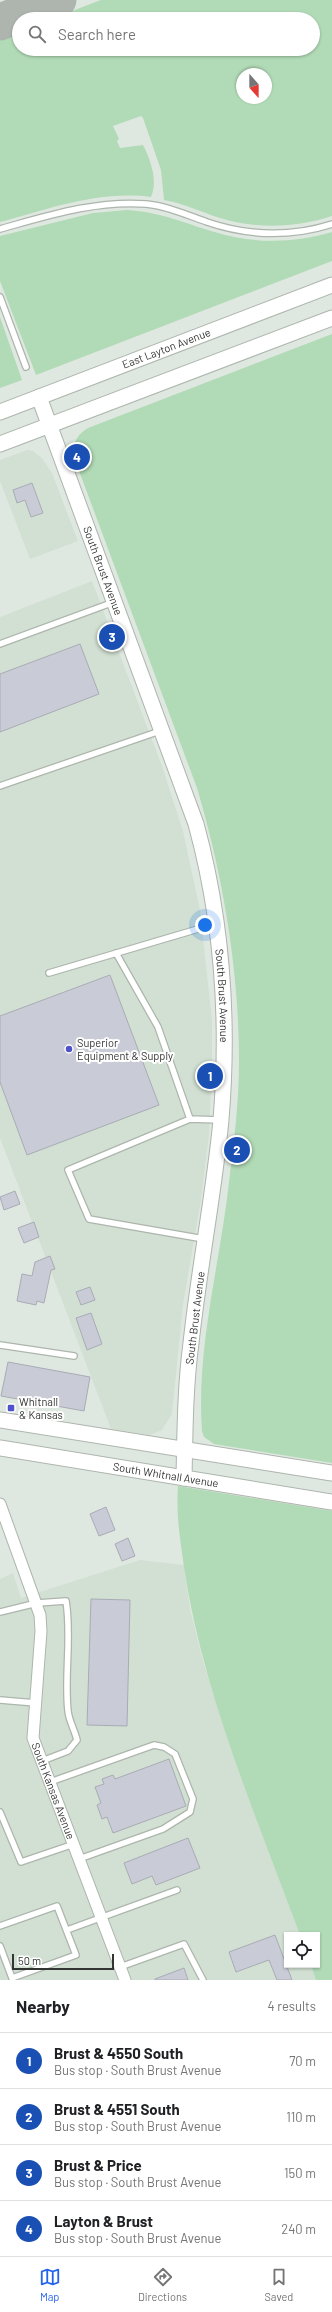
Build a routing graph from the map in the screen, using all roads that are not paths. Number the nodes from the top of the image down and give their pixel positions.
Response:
1 (332, 224) edge
2 (0, 229) edge
3 (332, 285) edge
4 (0, 297) edge
5 (332, 318) edge
6 (26, 367) dead end
7 (39, 397) junction
8 (0, 412) edge
9 (49, 425) junction
10 (0, 444) edge
11 (114, 602) junction
12 (0, 644) edge
13 (162, 731) junction
14 (0, 786) edge
15 (215, 926) junction
16 (116, 953) junction
17 (49, 973) dead end
18 (190, 1119) junction
19 (220, 1120) junction
20 (204, 1239) junction
21 (0, 1345) edge
22 (74, 1356) dead end
23 (0, 1420) edge
24 (0, 1448) edge
25 (184, 1450) junction
26 (332, 1473) edge
27 (184, 1478) junction
28 (332, 1502) edge
29 (0, 1504) edge
30 (37, 1603) junction
31 (0, 1612) edge
32 (0, 1700) edge
33 (36, 1703) junction
34 (42, 1760) junction
35 (50, 1782) junction
36 (0, 1812) edge
37 (74, 1844) junction
38 (79, 1859) junction
39 (176, 1890) dead end
40 (101, 1917) junction
41 (0, 1926) edge
42 (67, 1930) junction
43 (0, 1946) edge
44 (120, 1967) junction
45 (125, 1980) edge
46 (203, 1980) edge

1 - 2 lane
3 - 7 street, East Layton Avenue
4 - 6 lane
5 - 9 street
7 - 8 street, East Layton Avenue
7 - 9 street, South Brust Avenue
9 - 10 street
9 - 11 street, South Brust Avenue
11 - 12 lane
11 - 13 street, South Brust Avenue
13 - 14 lane
13 - 15 street, South Brust Avenue
15 - 16 lane
15 - 19 street, South Brust Avenue
16 - 17 lane
16 - 18 lane
18 - 19 lane
18 - 20 lane
19 - 20 street, South Brust Avenue
20 - 25 street, South Brust Avenue
21 - 22 lane
23 - 25 street
24 - 27 street, South Whitnall Avenue
25 - 26 street
25 - 27 street, South Brust Avenue
27 - 28 street, South Whitnall Avenue
29 - 30 street, South Kansas Avenue
30 - 31 lane
30 - 33 street, South Kansas Avenue
30 - 34 lane
32 - 33 lane
33 - 34 street, South Kansas Avenue
34 - 35 street, South Kansas Avenue
35 - 37 street, South Kansas Avenue
35 - 38 lane
36 - 37 lane
37 - 38 street, South Kansas Avenue
38 - 40 street, South Kansas Avenue
39 - 40 lane
40 - 42 lane
40 - 44 street, South Kansas Avenue
41 - 42 lane
42 - 43 lane
44 - 45 street, South Kansas Avenue
44 - 46 lane

